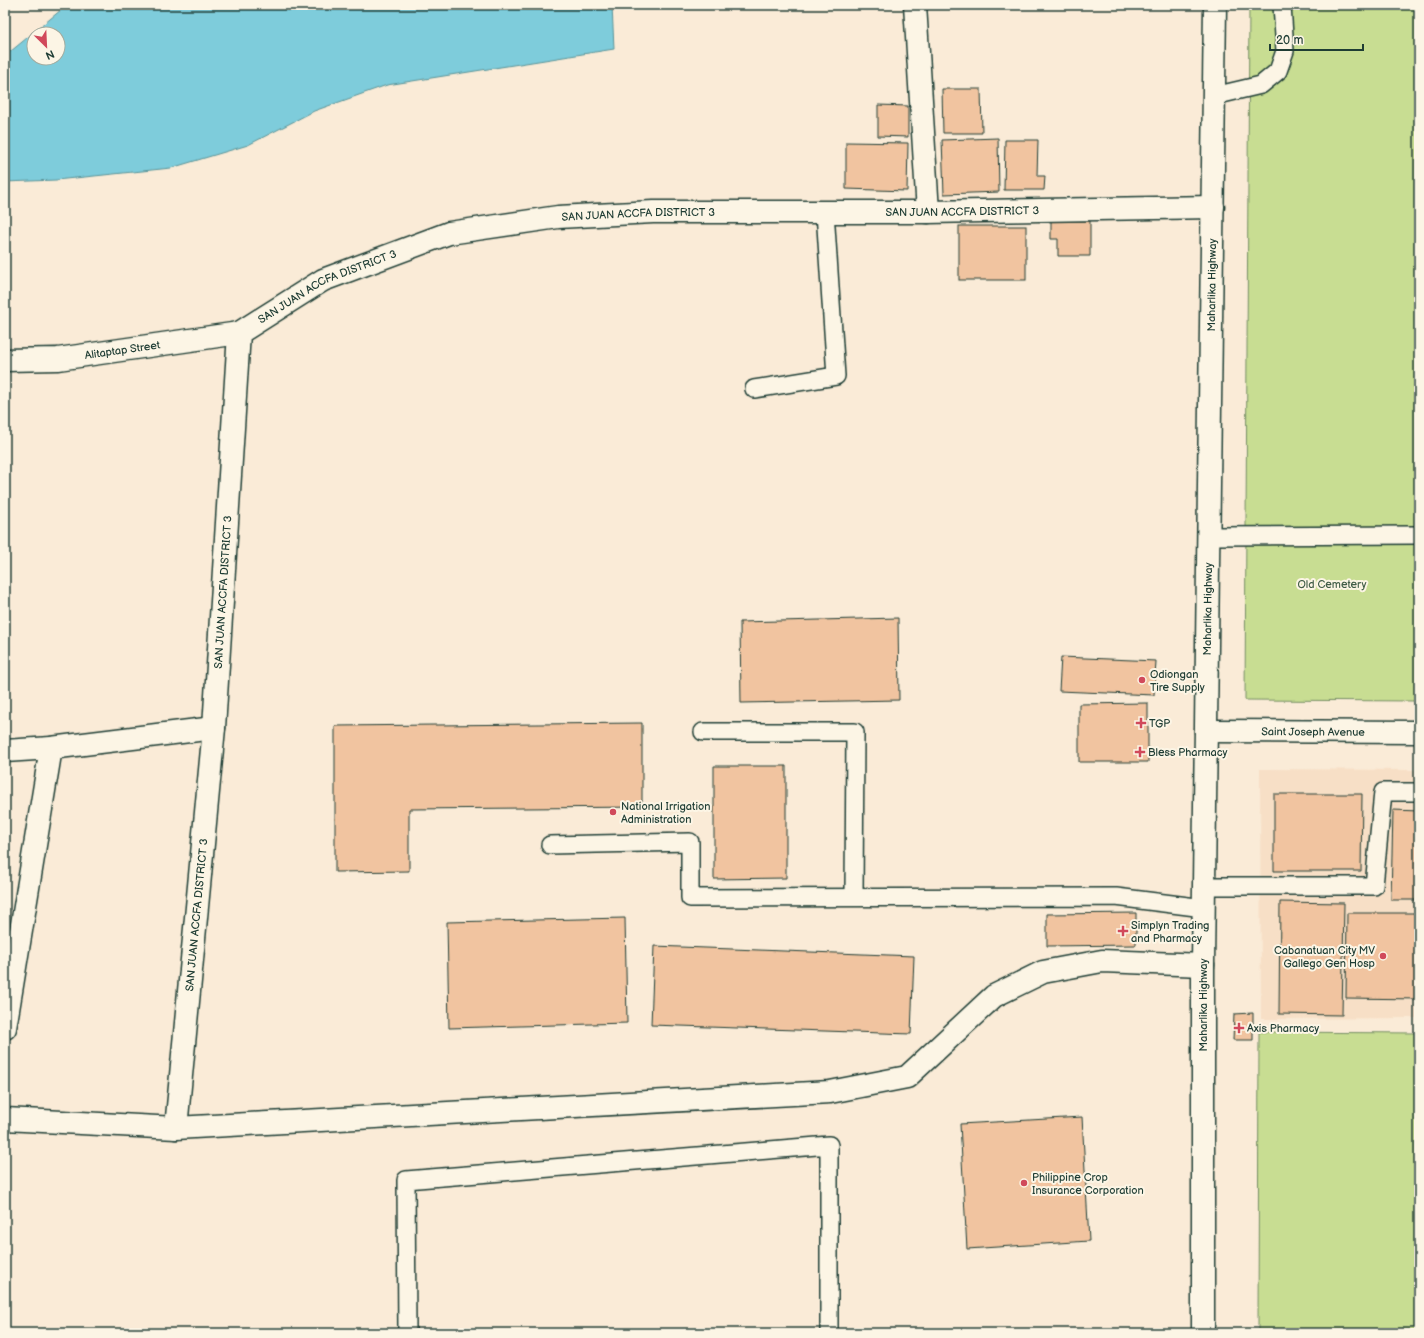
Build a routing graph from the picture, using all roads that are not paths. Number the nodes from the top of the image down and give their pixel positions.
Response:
1 (915, 5) edge
2 (1215, 5) edge
3 (1282, 5) edge
4 (1214, 96) junction
5 (1213, 207) junction
6 (825, 212) junction
7 (928, 212) junction
8 (239, 333) junction
9 (5, 360) edge
10 (754, 389) dead end
11 (1419, 535) edge
12 (1209, 536) junction
13 (214, 728) junction
14 (1206, 731) junction
15 (703, 732) dead end
16 (1419, 732) edge
17 (51, 748) junction
18 (5, 752) edge
19 (1419, 792) edge
20 (550, 845) dead end
21 (1204, 886) junction
22 (854, 897) junction
23 (1204, 908) junction
24 (1203, 964) junction
25 (5, 1028) edge
26 (5, 1119) edge
27 (176, 1128) junction
28 (407, 1333) edge
29 (829, 1333) edge
30 (1203, 1333) edge

1 - 7 street
2 - 4 street, Maharlika Highway
3 - 4 lane
4 - 5 street, Maharlika Highway
5 - 7 street, SAN JUAN ACCFA DISTRICT 3
5 - 12 street, Maharlika Highway
6 - 7 street, SAN JUAN ACCFA DISTRICT 3
6 - 8 street, SAN JUAN ACCFA DISTRICT 3
6 - 10 lane
8 - 9 street, Alitaptap Street
8 - 13 street, SAN JUAN ACCFA DISTRICT 3
11 - 12 lane
12 - 14 street, Maharlika Highway
13 - 17 street
13 - 27 street, SAN JUAN ACCFA DISTRICT 3
14 - 16 street, Saint Joseph Avenue
14 - 21 street, Maharlika Highway
15 - 22 lane
17 - 18 street
17 - 25 street
19 - 21 lane
20 - 22 lane
21 - 23 street, Maharlika Highway
22 - 23 lane
23 - 24 street, Maharlika Highway
24 - 27 street
24 - 30 street, Maharlika Highway
26 - 27 street
28 - 29 lane

